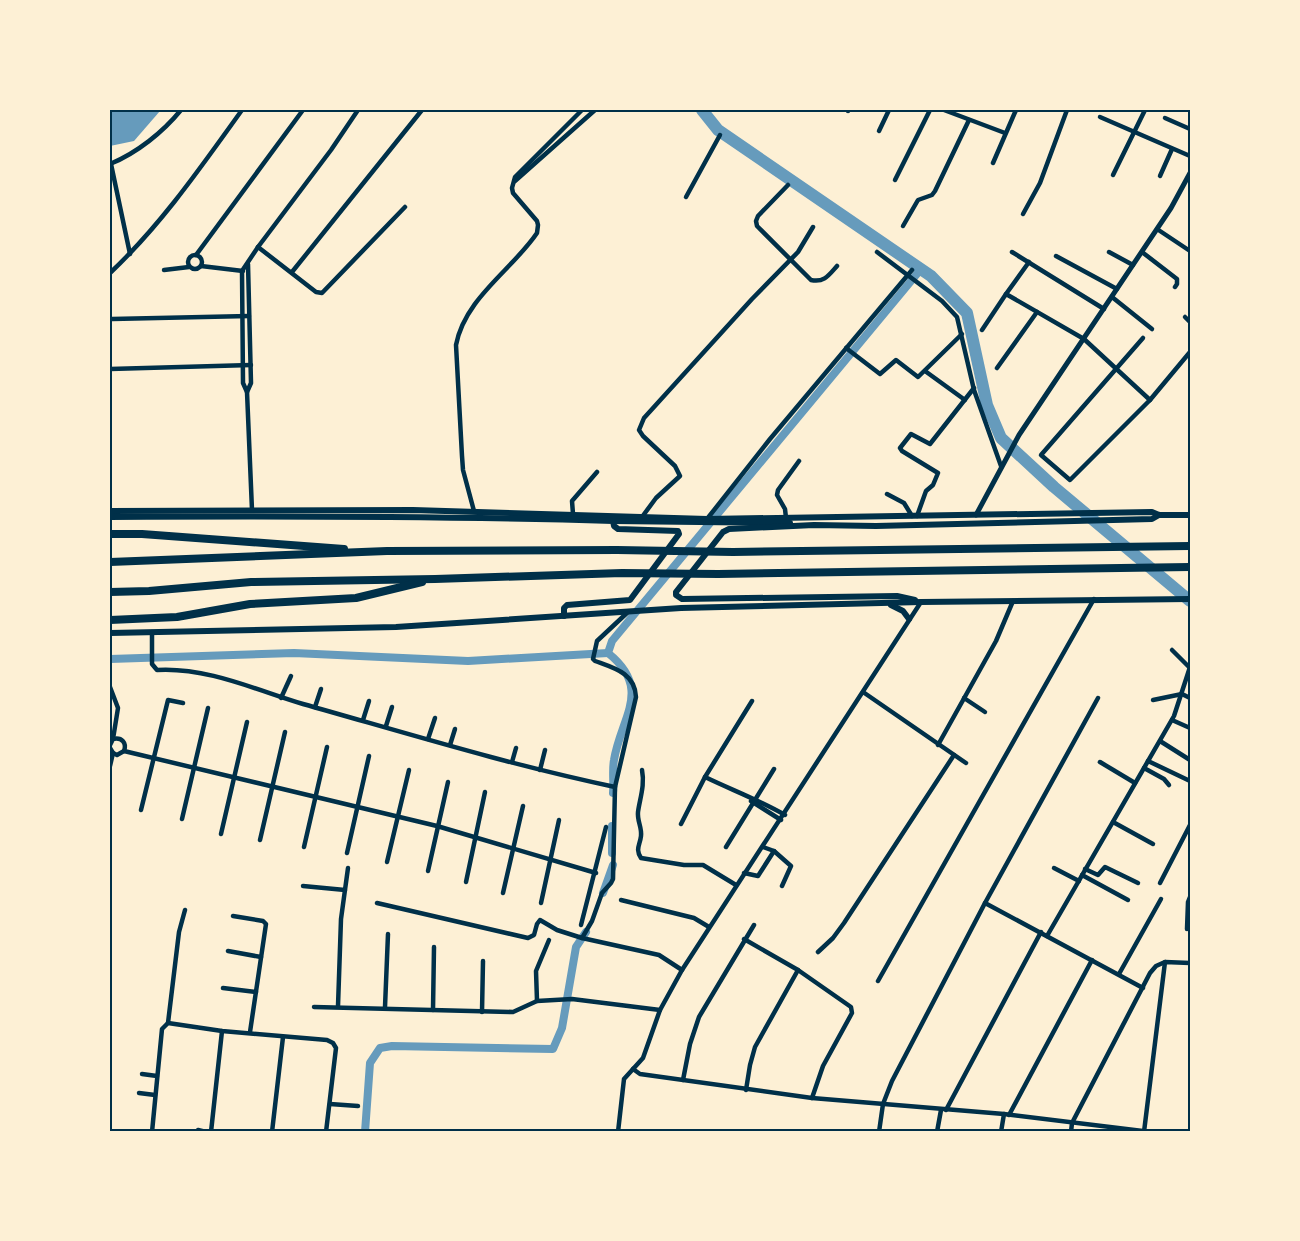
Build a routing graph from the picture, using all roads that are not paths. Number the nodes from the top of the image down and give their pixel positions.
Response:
1 (242, 110) edge
2 (303, 110) edge
3 (358, 110) edge
4 (422, 110) edge
5 (582, 110) edge
6 (595, 110) edge
7 (889, 110) edge
8 (930, 110) edge
9 (944, 110) edge
10 (1016, 110) edge
11 (1067, 110) edge
12 (1145, 110) edge
13 (178, 111) edge
14 (1100, 117) dead end
15 (1166, 118) dead end
16 (969, 120) junction
17 (1191, 129) edge
18 (879, 131) dead end
19 (1005, 133) junction
20 (1134, 133) junction
21 (720, 135) dead end
22 (549, 143) junction
23 (553, 148) junction
24 (1172, 149) junction
25 (1191, 156) edge
26 (993, 162) dead end
27 (110, 164) edge
28 (1190, 174) edge
29 (1113, 176) dead end
30 (1160, 176) dead end
31 (895, 180) dead end
32 (513, 183) junction
33 (788, 185) dead end
34 (686, 197) dead end
35 (405, 207) dead end
36 (1023, 214) dead end
37 (903, 226) dead end
38 (813, 227) dead end
39 (1157, 229) junction
40 (258, 247) junction
41 (1191, 251) edge
42 (877, 252) dead end
43 (1012, 252) dead end
44 (1109, 252) dead end
45 (1142, 252) junction
46 (130, 254) junction
47 (196, 255) junction
48 (1056, 256) dead end
49 (789, 260) junction
50 (1029, 262) junction
51 (1133, 265) junction
52 (201, 266) junction
53 (837, 266) dead end
54 (189, 267) junction
55 (164, 270) dead end
56 (245, 271) junction
57 (292, 272) junction
58 (110, 273) edge
59 (910, 273) junction
60 (1175, 287) dead end
61 (1117, 289) junction
62 (1006, 294) junction
63 (1112, 297) junction
64 (1104, 309) junction
65 (1037, 312) junction
66 (242, 315) junction
67 (249, 316) junction
68 (1185, 317) dead end
69 (112, 319) dead end
70 (1191, 322) edge
71 (1152, 329) dead end
72 (982, 330) dead end
73 (962, 334) junction
74 (1143, 338) dead end
75 (1084, 339) junction
76 (847, 349) junction
77 (1191, 352) edge
78 (243, 366) junction
79 (251, 366) junction
80 (997, 368) dead end
81 (110, 369) edge
82 (1117, 369) junction
83 (925, 371) junction
84 (974, 389) junction
85 (247, 392) junction
86 (1150, 399) junction
87 (965, 400) junction
88 (799, 461) dead end
89 (1001, 466) junction
90 (597, 472) dead end
91 (887, 494) dead end
92 (252, 510) junction
93 (110, 511) edge
94 (474, 511) junction
95 (573, 514) junction
96 (976, 515) junction
97 (1191, 515) edge
98 (915, 516) junction
99 (110, 517) edge
100 (642, 517) junction
101 (786, 518) junction
102 (1050, 518) junction
103 (613, 521) junction
104 (706, 521) junction
105 (730, 521) junction
106 (814, 525) junction
107 (110, 534) edge
108 (1191, 546) edge
109 (387, 551) junction
110 (110, 562) edge
111 (1191, 567) edge
112 (435, 579) junction
113 (110, 592) edge
114 (1094, 599) junction
115 (1191, 599) edge
116 (1013, 601) junction
117 (921, 602) junction
118 (887, 604) junction
119 (629, 612) junction
120 (564, 616) junction
121 (909, 619) junction
122 (110, 620) edge
123 (152, 632) junction
124 (110, 633) edge
125 (1172, 650) dead end
126 (1190, 668) edge
127 (291, 676) dead end
128 (110, 687) edge
129 (321, 689) dead end
130 (863, 692) junction
131 (1182, 694) junction
132 (281, 698) junction
133 (964, 698) junction
134 (1098, 698) dead end
135 (1191, 698) edge
136 (1153, 700) dead end
137 (369, 701) dead end
138 (752, 701) dead end
139 (183, 703) dead end
140 (315, 707) junction
141 (392, 707) dead end
142 (208, 708) dead end
143 (985, 712) dead end
144 (435, 718) dead end
145 (363, 720) junction
146 (1172, 720) junction
147 (247, 722) dead end
148 (386, 726) junction
149 (1191, 728) edge
150 (455, 729) dead end
151 (285, 732) dead end
152 (428, 739) junction
153 (113, 740) junction
154 (1160, 741) junction
155 (450, 745) junction
156 (938, 745) junction
157 (327, 747) dead end
158 (516, 748) dead end
159 (111, 749) edge
160 (545, 750) dead end
161 (124, 751) junction
162 (954, 755) junction
163 (369, 756) dead end
164 (153, 757) junction
165 (1191, 759) edge
166 (1148, 761) junction
167 (512, 762) junction
168 (1100, 762) dead end
169 (966, 763) dead end
170 (110, 766) edge
171 (193, 766) junction
172 (1144, 768) junction
173 (774, 769) dead end
174 (409, 770) dead end
175 (540, 770) junction
176 (642, 770) dead end
177 (234, 777) junction
178 (705, 777) junction
179 (1191, 781) edge
180 (448, 782) dead end
181 (1135, 783) junction
182 (1169, 785) dead end
183 (273, 786) junction
184 (615, 787) junction
185 (485, 792) dead end
186 (316, 797) junction
187 (754, 801) junction
188 (523, 806) dead end
189 (357, 807) junction
190 (141, 810) dead end
191 (784, 815) junction
192 (397, 817) junction
193 (182, 819) dead end
194 (559, 819) dead end
195 (781, 820) junction
196 (1113, 822) junction
197 (681, 824) dead end
198 (1191, 825) edge
199 (437, 826) junction
200 (606, 827) dead end
201 (221, 834) dead end
202 (1188, 834) edge
203 (474, 837) junction
204 (260, 840) dead end
205 (1153, 844) dead end
206 (304, 847) dead end
207 (726, 847) dead end
208 (763, 847) junction
209 (513, 849) junction
210 (774, 851) junction
211 (346, 853) dead end
212 (550, 860) junction
213 (387, 862) dead end
214 (1054, 867) dead end
215 (348, 868) dead end
216 (1085, 869) junction
217 (428, 871) dead end
218 (596, 873) junction
219 (744, 873) junction
220 (1082, 875) junction
221 (1079, 881) junction
222 (466, 882) dead end
223 (1138, 883) dead end
224 (1160, 883) dead end
225 (736, 885) junction
226 (303, 886) dead end
227 (782, 886) dead end
228 (345, 890) junction
229 (503, 893) dead end
230 (1191, 897) edge
231 (1161, 898) dead end
232 (621, 900) dead end
233 (1128, 900) dead end
234 (377, 903) dead end
235 (541, 903) dead end
236 (986, 903) junction
237 (185, 910) dead end
238 (233, 916) dead end
239 (581, 925) dead end
240 (754, 925) dead end
241 (709, 927) junction
242 (1187, 929) dead end
243 (1041, 932) junction
244 (388, 934) dead end
245 (1047, 936) junction
246 (582, 938) junction
247 (744, 939) junction
248 (549, 940) dead end
249 (434, 946) dead end
250 (228, 951) dead end
251 (818, 952) dead end
252 (261, 957) junction
253 (1092, 960) junction
254 (483, 961) dead end
255 (1165, 962) junction
256 (1191, 963) edge
257 (682, 970) junction
258 (798, 970) junction
259 (1119, 974) junction
260 (878, 981) dead end
261 (223, 988) dead end
262 (1143, 988) junction
263 (256, 992) junction
264 (537, 1001) junction
265 (338, 1006) junction
266 (314, 1007) dead end
267 (385, 1007) junction
268 (433, 1010) junction
269 (660, 1010) junction
270 (482, 1012) junction
271 (168, 1023) junction
272 (222, 1031) junction
273 (250, 1032) junction
274 (283, 1036) junction
275 (633, 1068) junction
276 (142, 1074) dead end
277 (157, 1076) junction
278 (683, 1080) junction
279 (746, 1090) junction
280 (139, 1093) dead end
281 (155, 1095) junction
282 (812, 1098) junction
283 (330, 1104) junction
284 (883, 1104) junction
285 (358, 1106) dead end
286 (943, 1110) junction
287 (1006, 1114) junction
288 (1072, 1123) junction
289 (152, 1131) edge
290 (198, 1131) edge
291 (206, 1131) edge
292 (211, 1131) edge
293 (272, 1131) edge
294 (326, 1131) edge
295 (618, 1131) edge
296 (879, 1131) edge
297 (936, 1131) edge
298 (1001, 1131) edge
299 (1071, 1131) edge
300 (1144, 1131) edge
301 (1151, 1131) edge

1 - 46 street
2 - 47 street
3 - 40 street
4 - 57 street
5 - 22 street
6 - 23 street
7 - 18 street
8 - 31 street
9 - 16 street
10 - 19 street
11 - 36 street
12 - 20 street
13 - 27 street
14 - 20 street
15 - 17 street
16 - 19 street
16 - 37 street
19 - 26 street
20 - 24 street
20 - 29 street
21 - 34 street
22 - 23 street
22 - 32 street
23 - 32 street
24 - 25 street
24 - 30 street
27 - 46 street
28 - 39 street
32 - 94 street
33 - 49 street
35 - 57 street
38 - 49 street
39 - 41 street
39 - 45 street
40 - 56 street
40 - 57 street
42 - 59 street
43 - 50 street
44 - 51 street
45 - 51 street
45 - 60 street
46 - 58 street
47 - 52 street
47 - 54 street
48 - 61 street
49 - 53 street
49 - 100 street
50 - 62 street
50 - 64 street
51 - 61 street
52 - 54 street
52 - 56 street
54 - 55 street
56 - 66 street
56 - 67 street
59 - 73 street
59 - 76 street
61 - 63 street
62 - 65 street
62 - 72 street
63 - 64 street
63 - 71 street
64 - 75 street
65 - 75 street
65 - 80 street
66 - 67 street
66 - 69 street
66 - 78 street
67 - 79 street
68 - 70 street
73 - 83 street
73 - 84 street
74 - 82 street
75 - 82 street
75 - 89 street
76 - 83 street
76 - 104 street
77 - 86 street
78 - 79 street
78 - 81 street
78 - 85 street
79 - 85 street
82 - 86 street
82 - 86 street
83 - 87 street
84 - 87 street
84 - 89 street
85 - 92 street
87 - 98 street
88 - 101 street
89 - 96 street
90 - 95 street
91 - 98 street
92 - 93 main road
92 - 94 main road
94 - 95 main road
95 - 100 main road
96 - 98 main road
96 - 102 main road
97 - 102 main road
98 - 101 main road
99 - 103 main road
100 - 104 main road
101 - 105 main road
102 - 106 main road
103 - 104 main road
103 - 120 main road
104 - 105 main road
105 - 106 main road
106 - 117 main road
107 - 109 highway
108 - 109 highway
109 - 110 highway
111 - 112 highway
112 - 113 highway
112 - 122 highway
114 - 115 main road
114 - 116 main road
114 - 260 street
116 - 117 main road
116 - 133 street
117 - 118 main road
117 - 121 street
118 - 119 main road
118 - 121 main road
119 - 120 main road
119 - 184 street
120 - 123 main road
121 - 130 street
123 - 124 main road
123 - 132 street
125 - 126 street
126 - 131 street
127 - 132 street
128 - 153 street
129 - 140 street
130 - 156 street
130 - 191 street
131 - 135 street
131 - 136 street
131 - 146 street
132 - 140 street
133 - 143 street
133 - 156 street
134 - 236 street
137 - 145 street
138 - 178 street
139 - 164 street
140 - 145 street
141 - 148 street
142 - 171 street
144 - 152 street
145 - 148 street
146 - 149 street
146 - 154 street
147 - 177 street
148 - 152 street
150 - 155 street
151 - 183 street
152 - 155 street
153 - 159 street
153 - 161 street
154 - 165 street
154 - 166 street
155 - 167 street
156 - 162 street
157 - 186 street
158 - 167 street
159 - 161 street
159 - 170 street
160 - 175 street
161 - 164 street
162 - 169 street
162 - 251 street
163 - 189 street
164 - 171 street
164 - 190 street
166 - 172 street
166 - 179 street
167 - 175 street
168 - 181 street
171 - 177 street
171 - 193 street
172 - 181 street
172 - 182 street
173 - 187 street
174 - 192 street
175 - 184 street
176 - 225 street
177 - 183 street
177 - 201 street
178 - 187 street
178 - 197 street
180 - 199 street
181 - 196 street
183 - 186 street
183 - 204 street
184 - 246 street
185 - 203 street
186 - 189 street
186 - 206 street
187 - 191 street
187 - 195 street
187 - 207 street
188 - 209 street
189 - 192 street
189 - 211 street
191 - 195 street
192 - 199 street
192 - 213 street
194 - 212 street
195 - 208 street
196 - 205 street
196 - 216 street
198 - 202 street
199 - 203 street
199 - 217 street
200 - 218 street
202 - 224 street
203 - 209 street
203 - 222 street
208 - 210 street
208 - 219 street
209 - 212 street
209 - 229 street
210 - 219 street
210 - 227 street
212 - 218 street
212 - 235 street
214 - 221 street
215 - 228 street
216 - 220 street
216 - 223 street
218 - 239 street
219 - 225 street
220 - 221 street
220 - 233 street
221 - 245 street
225 - 241 street
226 - 228 street
228 - 265 street
230 - 242 street
231 - 259 street
232 - 241 street
234 - 246 street
236 - 243 street
236 - 284 street
237 - 271 street
238 - 252 street
240 - 247 street
241 - 257 street
243 - 245 street
243 - 286 street
244 - 267 street
245 - 253 street
246 - 257 street
247 - 258 street
247 - 278 street
248 - 264 street
249 - 268 street
250 - 252 street
252 - 263 street
253 - 259 street
253 - 287 street
254 - 270 street
255 - 256 street
255 - 262 street
255 - 300 street
257 - 269 street
258 - 279 street
258 - 282 street
259 - 262 street
261 - 263 street
262 - 288 street
263 - 273 street
264 - 269 street
264 - 270 street
265 - 266 street
265 - 267 street
267 - 268 street
268 - 270 street
269 - 275 street
271 - 272 street
271 - 277 street
272 - 273 street
272 - 292 street
273 - 274 street
274 - 283 street
274 - 293 street
275 - 278 street
275 - 295 street
276 - 277 street
277 - 281 street
278 - 279 street
279 - 282 street
280 - 281 street
281 - 289 street
282 - 284 street
283 - 285 street
283 - 294 street
284 - 286 street
284 - 296 street
286 - 287 street
286 - 297 street
287 - 288 street
287 - 298 street
288 - 299 street
288 - 300 street
290 - 291 street
300 - 301 street

